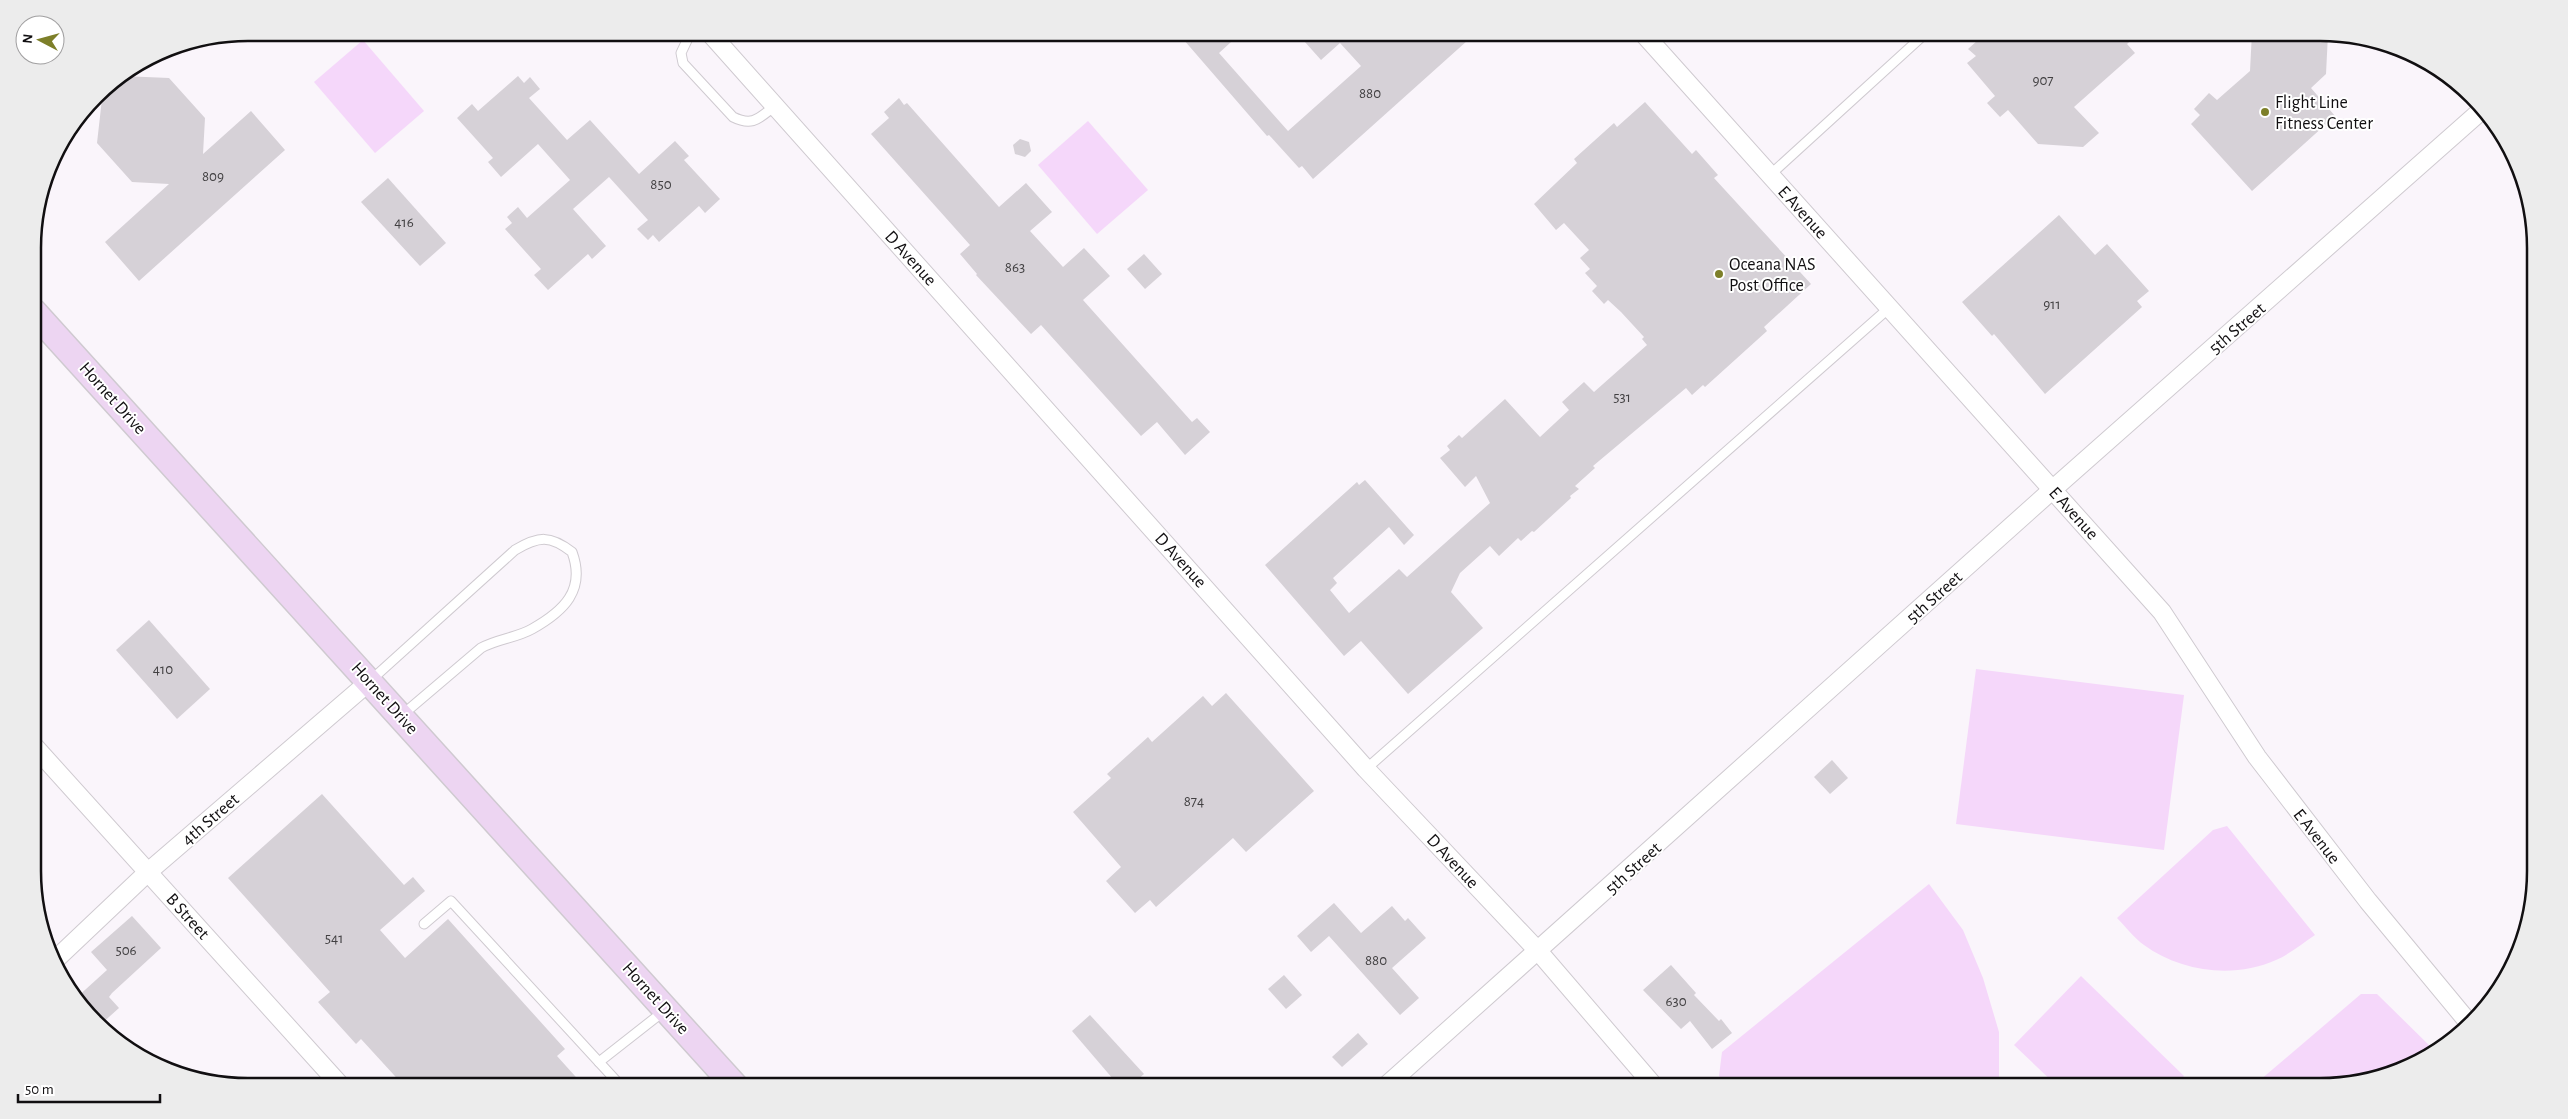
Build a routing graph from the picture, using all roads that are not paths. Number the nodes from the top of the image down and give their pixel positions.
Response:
1 (687, 41) edge
2 (717, 41) edge
3 (1650, 41) edge
4 (1917, 41) edge
5 (775, 106) junction
6 (2477, 114) edge
7 (1770, 175) junction
8 (1890, 308) junction
9 (41, 319) edge
10 (2052, 490) junction
11 (370, 681) junction
12 (402, 716) junction
13 (41, 754) edge
14 (1366, 769) junction
15 (148, 872) junction
16 (424, 924) dead end
17 (1538, 952) junction
18 (60, 956) edge
19 (666, 1010) junction
20 (2465, 1018) edge
21 (598, 1062) junction
22 (334, 1078) edge
23 (613, 1078) edge
24 (728, 1078) edge
25 (1395, 1078) edge
26 (1647, 1078) edge

1 - 5 lane
2 - 5 street, D Avenue
3 - 7 street, E Avenue
4 - 7 lane
5 - 14 street, D Avenue
6 - 10 street, 5th Street
7 - 8 street, E Avenue
8 - 10 street, E Avenue
8 - 14 lane
9 - 11 main road, Hornet Drive
10 - 17 street, 5th Street
10 - 20 street, E Avenue
11 - 12 main road, Hornet Drive
11 - 12 lane
11 - 15 street, 4th Street
12 - 19 main road, Hornet Drive
13 - 15 street, B Street
14 - 17 street, D Avenue
15 - 18 street, 4th Street
15 - 22 street, B Street
16 - 21 lane
17 - 25 street, 5th Street
17 - 26 street, D Avenue
19 - 21 lane
19 - 24 main road, Hornet Drive
21 - 23 lane

